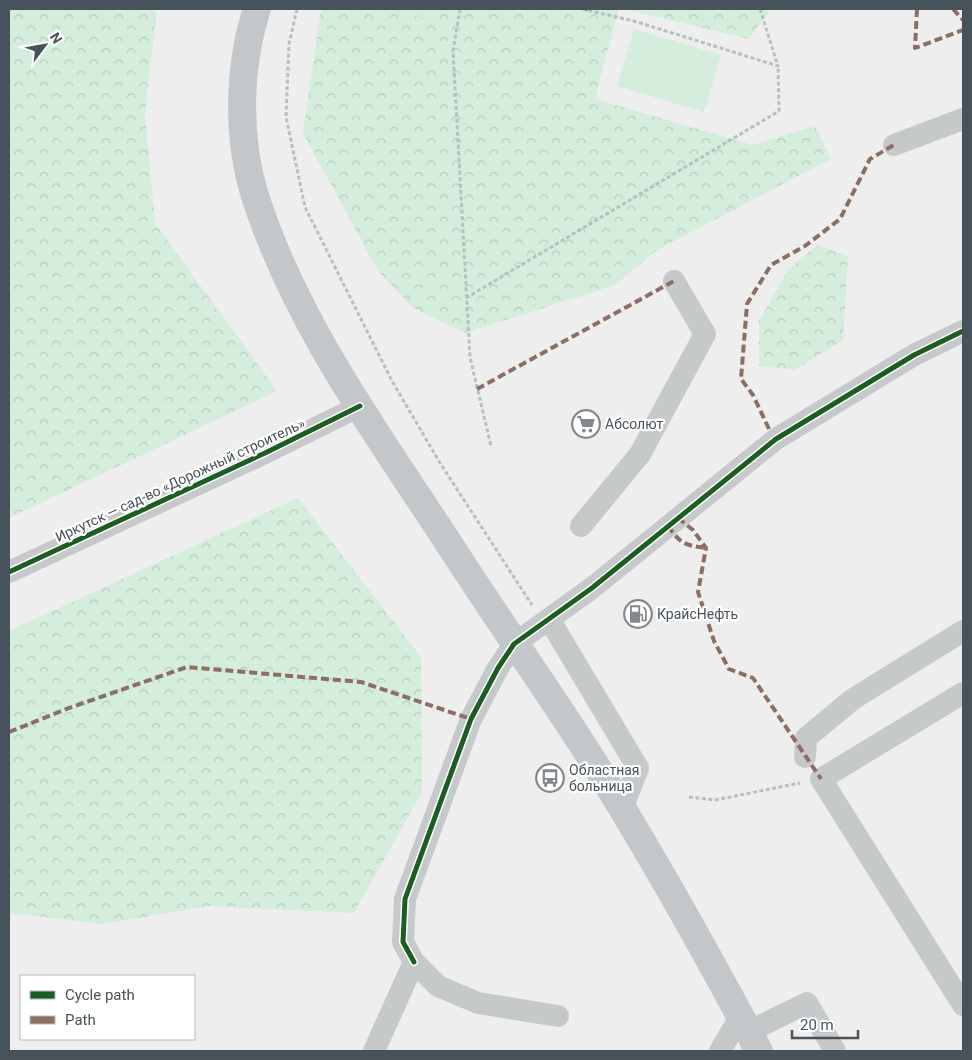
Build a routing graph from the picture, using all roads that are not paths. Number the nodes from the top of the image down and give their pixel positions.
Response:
1 (258, 9) edge
2 (963, 119) edge
3 (894, 145) dead end
4 (674, 281) dead end
5 (963, 331) edge
6 (360, 406) junction
7 (581, 526) dead end
8 (9, 572) edge
9 (542, 616) junction
10 (963, 631) edge
11 (514, 644) junction
12 (963, 693) edge
13 (805, 757) dead end
14 (622, 809) junction
15 (414, 962) junction
16 (963, 1005) edge
17 (558, 1016) dead end
18 (749, 1033) edge
19 (374, 1051) edge
20 (720, 1051) edge
21 (835, 1051) edge

1 - 6 main road
2 - 3 street
4 - 7 street
5 - 9 street
6 - 8 street, Иркутск — сад-во «Дорожный строитель»
6 - 11 main road
9 - 11 street
9 - 14 street
10 - 13 street
11 - 14 main road
11 - 15 street
12 - 16 street
14 - 18 main road
15 - 17 street
15 - 19 street
18 - 20 street
18 - 21 street

